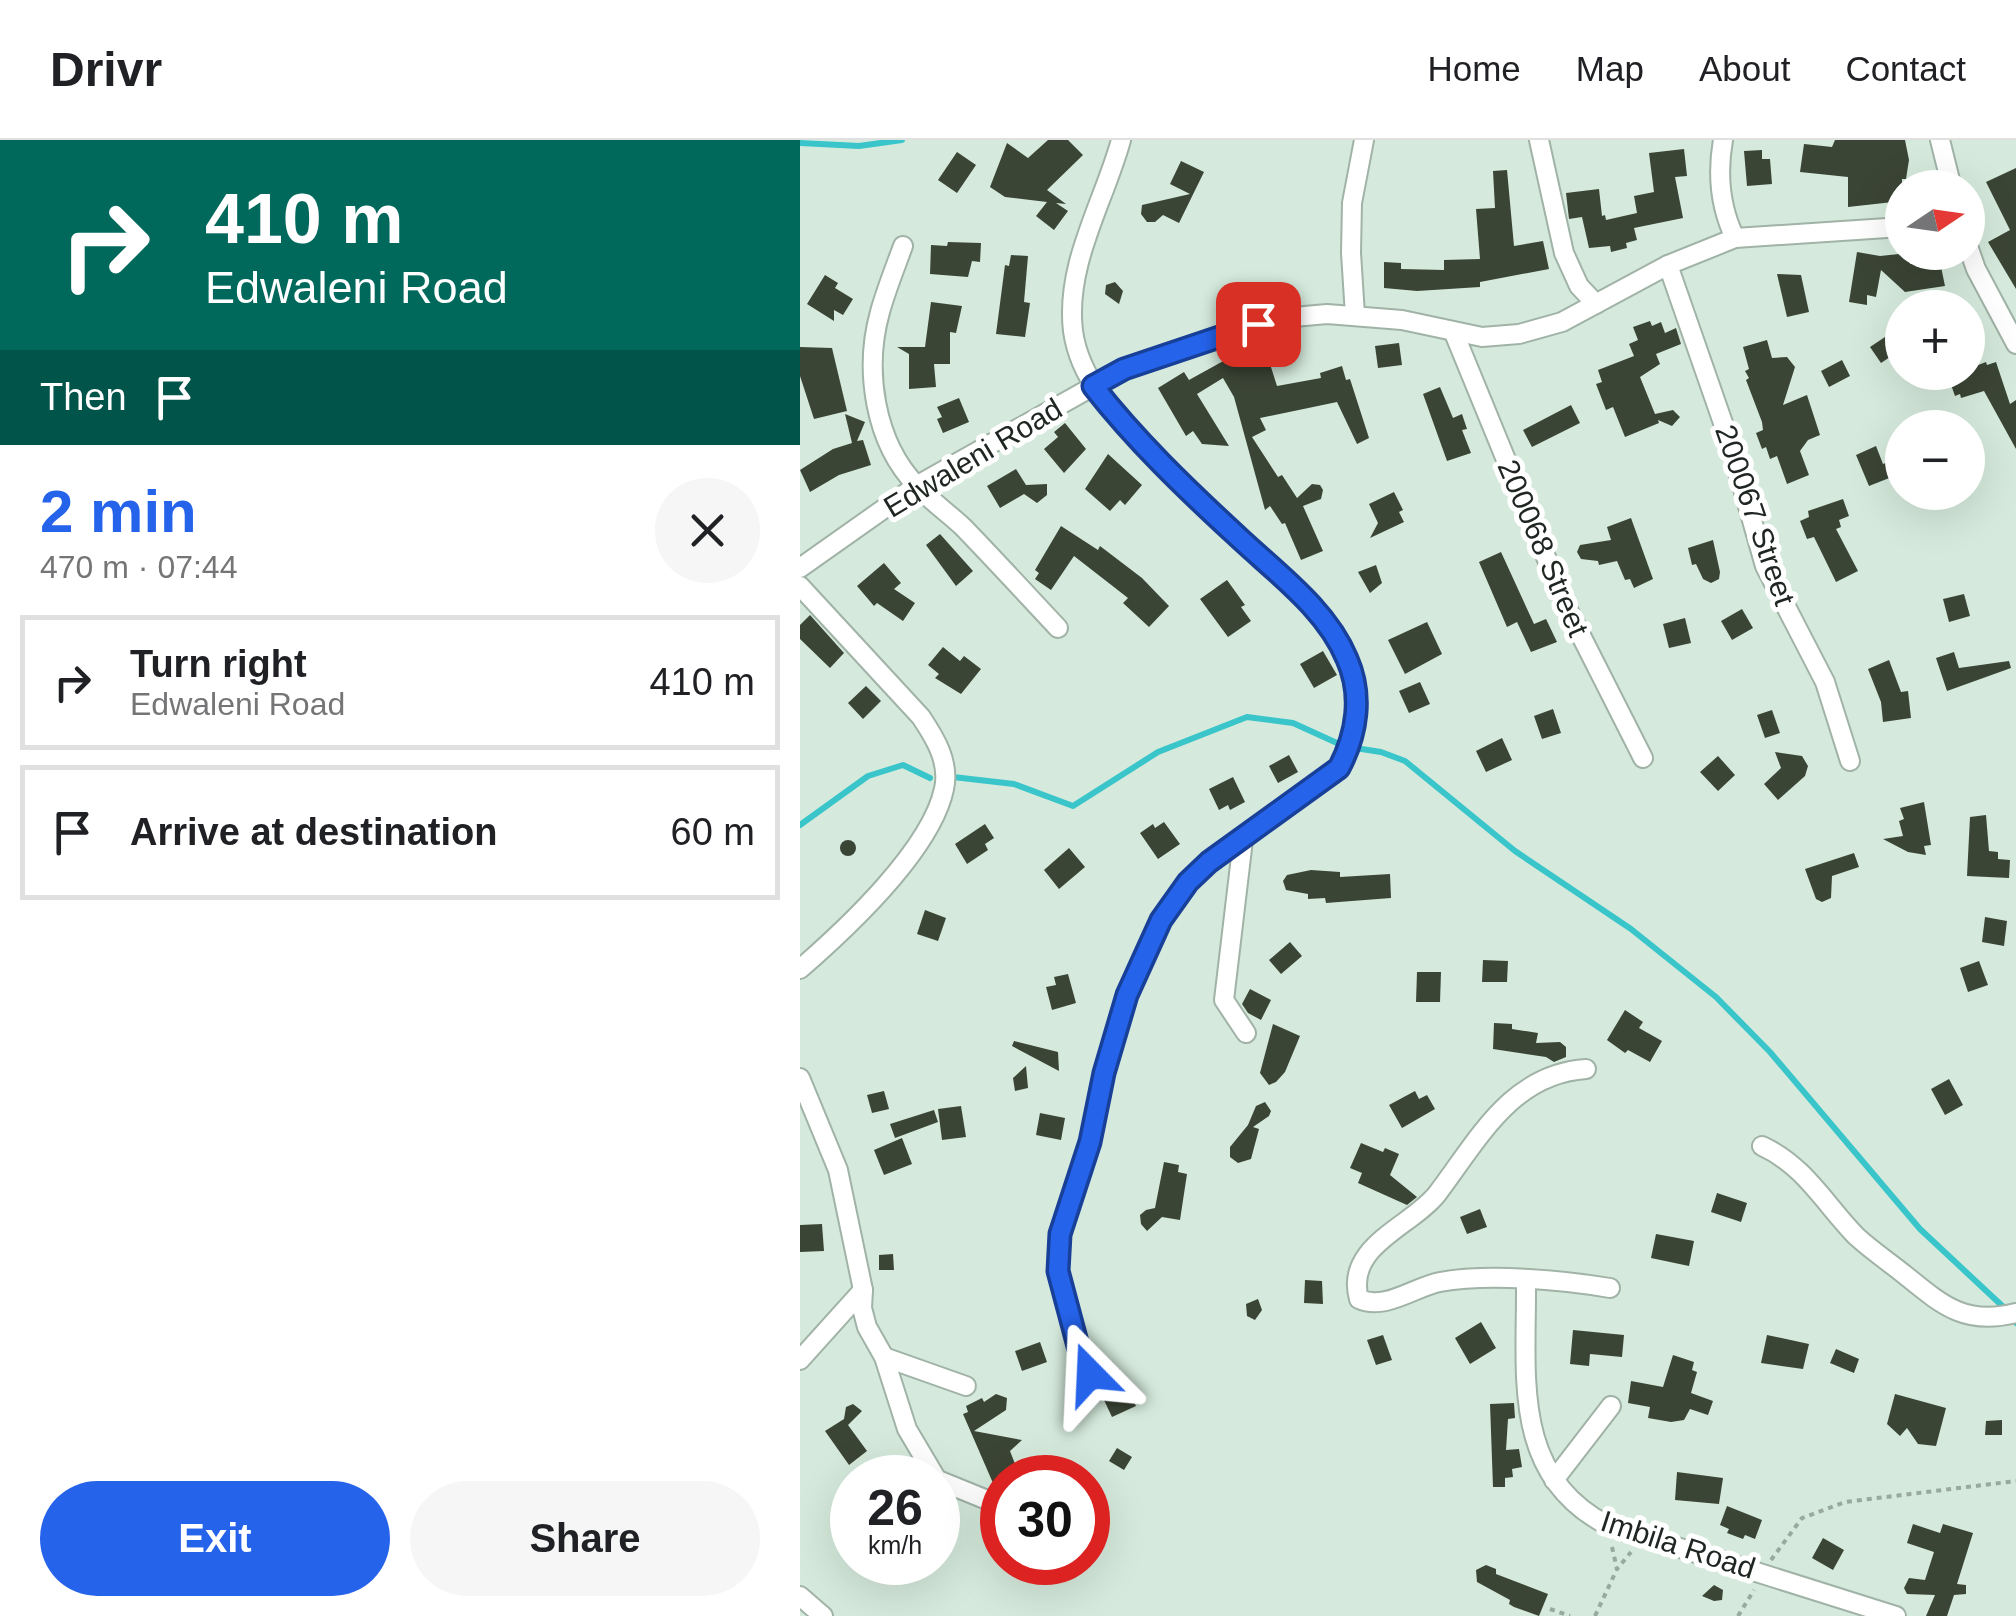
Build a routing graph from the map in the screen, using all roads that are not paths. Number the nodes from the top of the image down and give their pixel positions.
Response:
1 (1120, 140) edge
2 (1364, 140) edge
3 (1539, 140) edge
4 (1723, 140) edge
5 (1940, 140) edge
6 (1948, 170) edge
7 (1885, 229) edge
8 (1735, 238) junction
9 (903, 246) dead end
10 (1668, 265) junction
11 (1976, 270) edge
12 (1596, 304) junction
13 (1356, 316) junction
14 (1454, 333) junction
15 (2016, 344) edge
16 (1093, 386) junction
17 (916, 486) junction
18 (800, 568) edge
19 (800, 586) edge
20 (1058, 628) dead end
21 (1643, 758) dead end
22 (1850, 761) dead end
23 (1244, 840) junction
24 (800, 969) edge
25 (1246, 1033) dead end
26 (1586, 1069) dead end
27 (800, 1078) edge
28 (1762, 1146) dead end
29 (1526, 1281) junction
30 (1610, 1288) dead end
31 (864, 1290) junction
32 (2016, 1313) edge
33 (884, 1358) junction
34 (800, 1360) edge
35 (1090, 1374) dead end
36 (966, 1386) dead end
37 (1610, 1406) dead end
38 (923, 1455) edge
39 (1554, 1480) junction
40 (800, 1596) edge
41 (823, 1616) edge
42 (1896, 1616) edge

1 - 16 street
2 - 13 street
3 - 12 street
4 - 8 street
5 - 6 street
7 - 8 street, Edwaleni Road
8 - 10 street, Edwaleni Road
9 - 17 street
10 - 12 street, Edwaleni Road
10 - 22 street, 200067 Street
11 - 15 street
12 - 14 street, Edwaleni Road
13 - 14 street, Edwaleni Road
13 - 16 street, Edwaleni Road
14 - 21 street, 200068 Street
16 - 17 street, Edwaleni Road
16 - 23 street
17 - 18 street, Edwaleni Road
17 - 20 street
19 - 24 street
23 - 25 street
23 - 35 street
26 - 29 street
27 - 31 street
28 - 32 street
29 - 30 street
29 - 39 street, Imbila Road
31 - 33 street
31 - 34 street
33 - 36 street
33 - 38 street
37 - 39 street
39 - 42 street, Imbila Road
40 - 41 street

